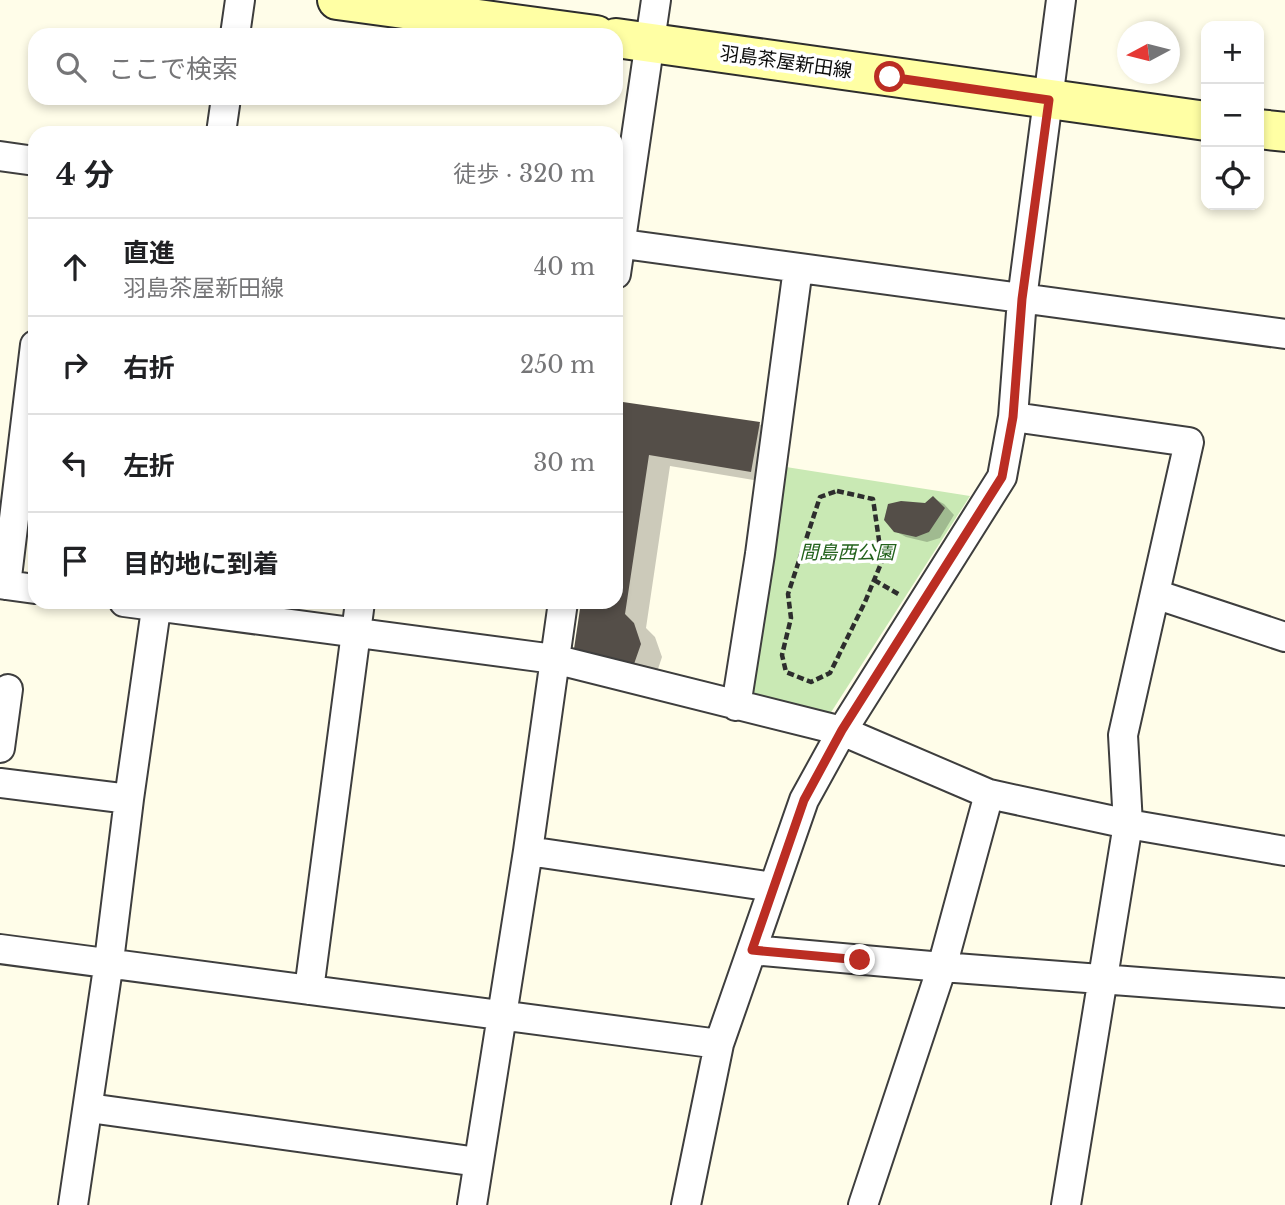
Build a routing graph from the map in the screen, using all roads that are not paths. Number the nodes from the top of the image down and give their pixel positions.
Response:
1 (240, 0) edge
2 (337, 0) edge
3 (656, 0) edge
4 (1061, 0) edge
5 (236, 28) edge
6 (544, 28) edge
7 (634, 40) edge
8 (1049, 100) junction
9 (225, 105) edge
10 (1201, 120) edge
11 (223, 126) edge
12 (1264, 129) edge
13 (1285, 132) edge
14 (0, 156) edge
15 (28, 160) edge
16 (623, 180) edge
17 (623, 244) edge
18 (798, 268) junction
19 (1022, 299) junction
20 (1285, 334) edge
21 (28, 398) edge
22 (1013, 417) junction
23 (3, 585) edge
24 (28, 588) edge
25 (1154, 594) junction
26 (156, 609) edge
27 (190, 609) edge
28 (359, 609) edge
29 (563, 609) edge
30 (356, 634) junction
31 (1285, 637) edge
32 (554, 659) junction
33 (8, 689) dead end
34 (736, 706) junction
35 (842, 730) junction
36 (0, 748) edge
37 (0, 783) edge
38 (989, 794) junction
39 (129, 799) junction
40 (1128, 824) junction
41 (1285, 850) edge
42 (528, 851) junction
43 (773, 887) junction
44 (0, 949) edge
45 (752, 950) junction
46 (109, 961) junction
47 (942, 967) junction
48 (1101, 978) junction
49 (309, 990) junction
50 (1285, 993) edge
51 (500, 1016) junction
52 (719, 1044) junction
53 (89, 1108) junction
54 (478, 1162) junction
55 (73, 1205) edge
56 (472, 1205) edge
57 (685, 1205) edge
58 (863, 1205) edge
59 (1066, 1205) edge

1 - 5 street
2 - 6 main road
3 - 7 street
4 - 8 street
7 - 8 main road, 羽島茶屋新田線
7 - 16 street
8 - 10 main road, 羽島茶屋新田線
8 - 19 street
9 - 11 street
12 - 13 main road
14 - 15 street
17 - 18 street
18 - 19 street
18 - 34 street
19 - 20 street
19 - 22 street
21 - 23 street
22 - 25 street
22 - 35 street
23 - 24 street
25 - 31 street
25 - 40 street
26 - 39 street
27 - 30 street
28 - 30 street
29 - 32 street
30 - 32 street
30 - 49 street
32 - 34 street
32 - 42 street
33 - 36 street
34 - 35 street
35 - 38 street
35 - 43 street
37 - 39 street
38 - 40 street
38 - 47 street
39 - 46 street
40 - 41 street
40 - 48 street
42 - 43 street
42 - 51 street
43 - 45 street
44 - 46 street
45 - 47 street
45 - 52 street
46 - 49 street
46 - 53 street
47 - 48 street
47 - 58 street
48 - 50 street
48 - 59 street
49 - 51 street
51 - 52 street
51 - 54 street
52 - 57 street
53 - 54 street
53 - 55 street
54 - 56 street

